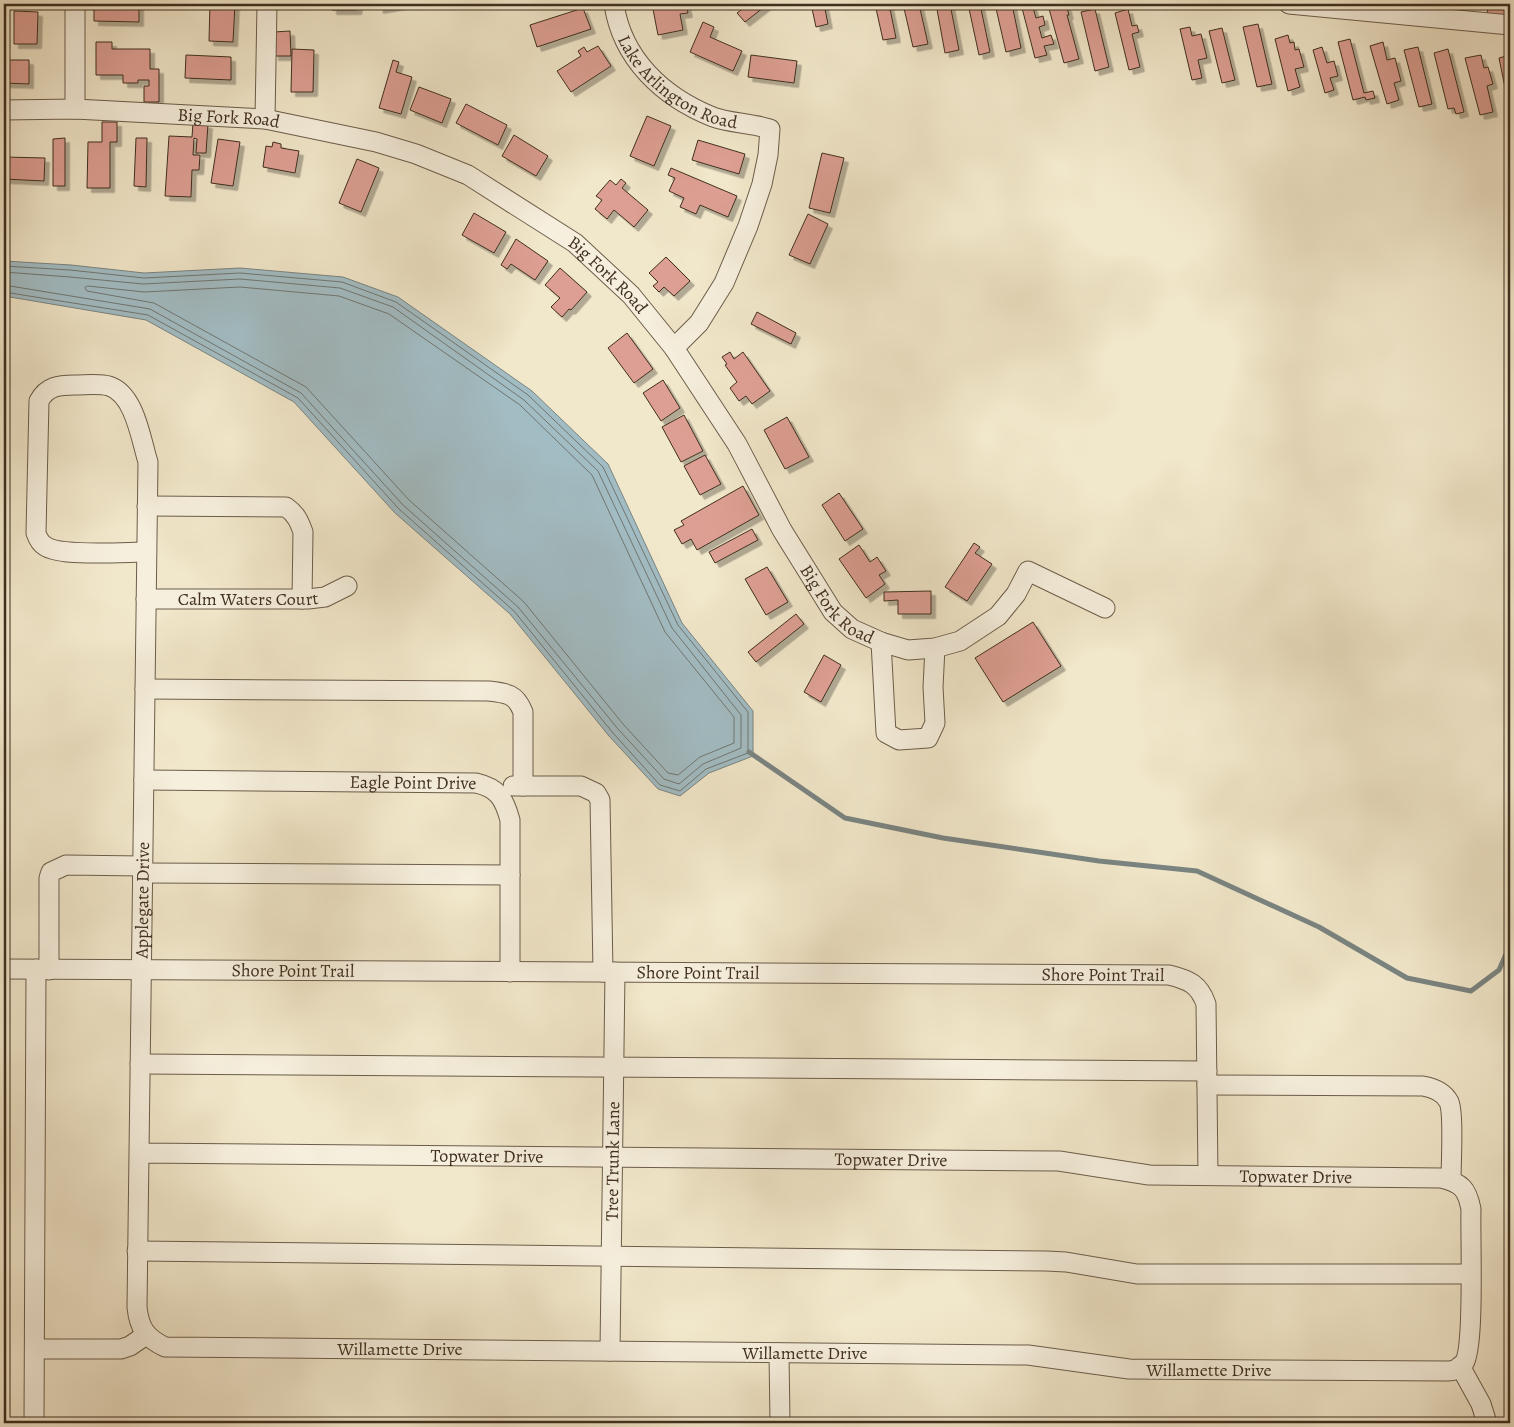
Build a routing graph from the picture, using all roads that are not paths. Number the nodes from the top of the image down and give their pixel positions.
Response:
1 (75, 4) edge
2 (267, 4) edge
3 (614, 4) edge
4 (1289, 4) edge
5 (1312, 5) edge
6 (1510, 25) edge
7 (75, 109) junction
8 (4, 110) edge
9 (266, 119) junction
10 (674, 348) junction
11 (147, 506) junction
12 (146, 552) junction
13 (347, 586) dead end
14 (146, 599) junction
15 (302, 599) junction
16 (1105, 608) dead end
17 (881, 642) junction
18 (935, 648) junction
19 (145, 689) junction
20 (144, 780) junction
21 (524, 786) junction
22 (498, 793) junction
23 (142, 869) junction
24 (510, 875) junction
25 (4, 969) edge
26 (43, 970) junction
27 (141, 970) junction
28 (510, 972) junction
29 (609, 972) junction
30 (140, 1064) junction
31 (614, 1067) junction
32 (1207, 1078) junction
33 (139, 1153) junction
34 (612, 1157) junction
35 (1208, 1175) junction
36 (1451, 1180) junction
37 (138, 1251) junction
38 (611, 1256) junction
39 (1470, 1274) junction
40 (146, 1335) junction
41 (34, 1349) junction
42 (610, 1351) junction
43 (779, 1352) junction
44 (1462, 1364) junction
45 (34, 1423) edge
46 (780, 1423) edge
47 (1487, 1423) edge

1 - 7 street
2 - 9 street
3 - 10 street, Lake Arlington Road
4 - 5 street
5 - 6 street
7 - 8 street, Big Fork Road
7 - 9 street, Big Fork Road
9 - 10 street, Big Fork Road
10 - 17 street, Big Fork Road
11 - 12 street, Applegate Drive
11 - 12 street, Applegate Drive
11 - 15 street
12 - 14 street, Applegate Drive
13 - 15 street, Calm Waters Court
14 - 15 street, Calm Waters Court
14 - 19 street, Applegate Drive
16 - 18 street, Big Fork Road
17 - 18 street, Big Fork Road
17 - 18 street
19 - 20 street, Applegate Drive
19 - 21 street
20 - 22 street, Eagle Point Drive
20 - 23 street, Applegate Drive
21 - 22 street
21 - 29 street, Tree Trunk Lane
22 - 24 street, Eagle Point Drive
23 - 24 street
23 - 26 street
23 - 27 street, Applegate Drive
24 - 28 street, Eagle Point Drive
25 - 26 street, Shore Point Trail
26 - 27 street, Shore Point Trail
26 - 41 street
27 - 28 street, Shore Point Trail
27 - 30 street, Applegate Drive
28 - 29 street, Shore Point Trail
29 - 31 street, Tree Trunk Lane
29 - 32 street, Shore Point Trail
30 - 31 street
30 - 33 street, Applegate Drive
31 - 32 street
31 - 34 street, Tree Trunk Lane
32 - 35 street, Shore Point Trail
32 - 36 street
33 - 34 street, Topwater Drive
33 - 37 street, Applegate Drive
34 - 35 street, Topwater Drive
34 - 38 street, Tree Trunk Lane
35 - 36 street, Topwater Drive
36 - 39 street
37 - 38 street
37 - 40 street, Applegate Drive
38 - 39 street
38 - 42 street, Tree Trunk Lane
39 - 44 street
40 - 41 street
40 - 42 street, Willamette Drive
41 - 45 street
42 - 43 street, Willamette Drive
43 - 44 street, Willamette Drive
43 - 46 street
44 - 47 street

